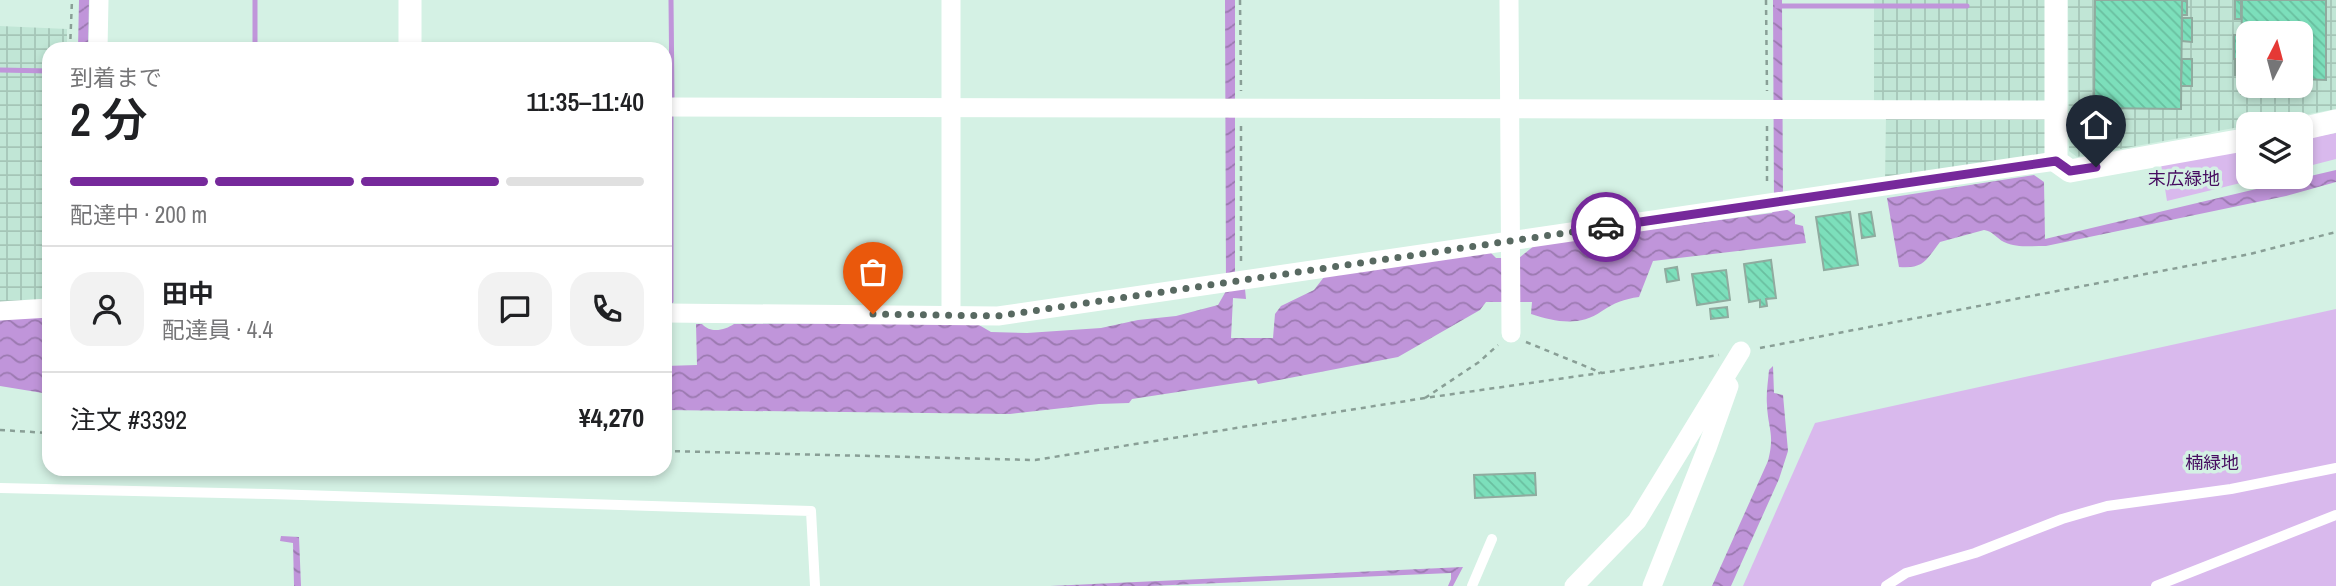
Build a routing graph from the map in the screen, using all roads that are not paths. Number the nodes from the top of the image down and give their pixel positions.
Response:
1 (99, 0) edge
2 (410, 0) edge
3 (951, 0) edge
4 (1509, 0) edge
5 (2056, 0) edge
6 (98, 42) edge
7 (410, 42) edge
8 (672, 107) edge
9 (951, 107) junction
10 (1510, 107) junction
11 (2057, 110) junction
12 (2336, 121) edge
13 (2313, 126) edge
14 (2236, 141) edge
15 (2056, 161) junction
16 (1510, 246) junction
17 (42, 308) edge
18 (0, 311) edge
19 (672, 313) edge
20 (951, 315) junction
21 (1511, 326) road end
22 (2336, 468) edge
23 (0, 488) edge
24 (2336, 515) edge
25 (1492, 539) dead end
26 (815, 586) edge
27 (1472, 586) edge
28 (1574, 586) edge
29 (1652, 586) edge
30 (1886, 586) edge
31 (2156, 586) edge

1 - 6 street
2 - 7 street
3 - 9 street
4 - 10 street
5 - 11 street
8 - 9 street
9 - 10 street
9 - 20 street
10 - 11 street
10 - 16 street
11 - 15 street
12 - 13 street
14 - 15 street
15 - 16 street
16 - 20 street
16 - 21 street
17 - 18 street
19 - 20 street
22 - 30 lane
23 - 26 lane
24 - 31 lane
25 - 27 lane
28 - 29 street

